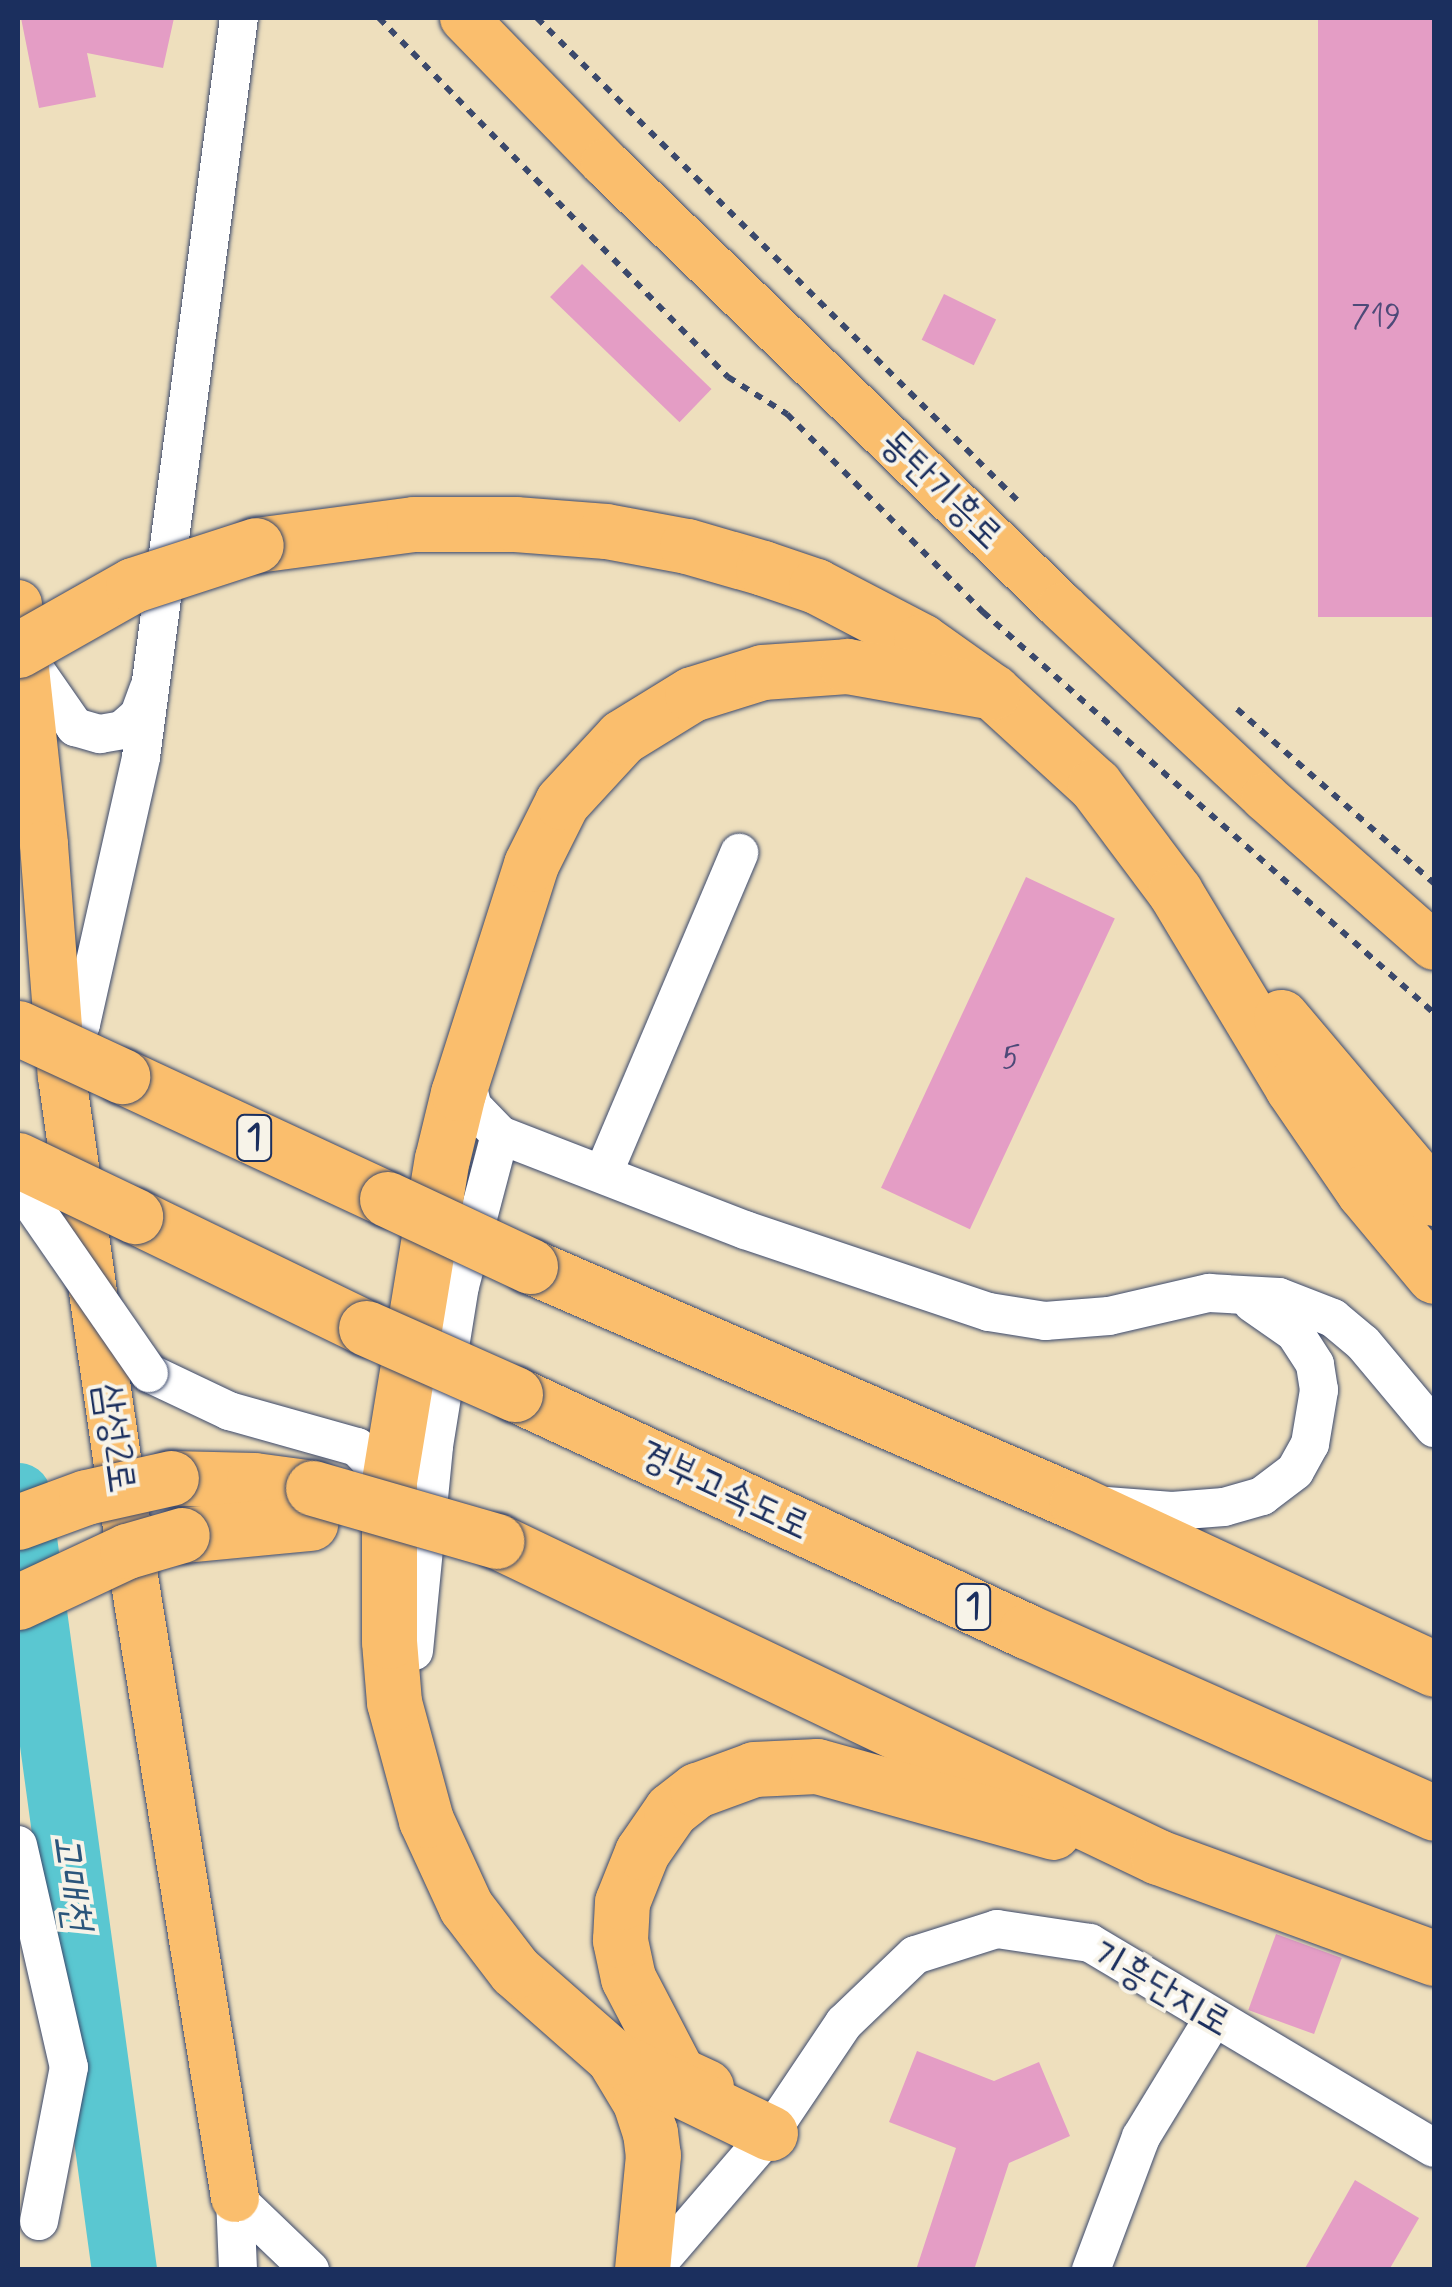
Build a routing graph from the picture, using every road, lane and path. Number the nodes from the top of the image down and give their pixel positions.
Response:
1 (239, 18) edge
2 (379, 18) edge
3 (464, 18) edge
4 (537, 18) edge
5 (1028, 512) dead end
6 (18, 604) edge
7 (21, 652) edge
8 (154, 674) junction
9 (993, 692) junction
10 (1226, 699) dead end
11 (18, 771) edge
12 (44, 844) junction
13 (739, 853) dead end
14 (1434, 883) edge
15 (1175, 892) junction
16 (1434, 946) edge
17 (1434, 1013) edge
18 (18, 1028) edge
19 (464, 1069) junction
20 (62, 1076) junction
21 (500, 1135) junction
22 (444, 1152) junction
23 (18, 1160) edge
24 (603, 1174) junction
25 (18, 1184) edge
26 (1434, 1198) edge
27 (1434, 1276) edge
28 (1233, 1291) junction
29 (1434, 1428) edge
30 (389, 1481) junction
31 (1077, 1503) junction
32 (312, 1506) junction
33 (18, 1522) edge
34 (18, 1602) edge
35 (1434, 1670) edge
36 (1434, 1813) edge
37 (18, 1844) edge
38 (1158, 1857) junction
39 (1418, 1951) edge
40 (1434, 1991) edge
41 (1212, 2020) junction
42 (613, 2057) junction
43 (678, 2074) junction
44 (770, 2133) junction
45 (1434, 2148) edge
46 (235, 2198) junction
47 (39, 2221) dead end
48 (238, 2270) edge
49 (310, 2270) edge
50 (642, 2270) edge
51 (652, 2270) edge
52 (1091, 2270) edge

1 - 8 street
2 - 17 path
3 - 16 main road, 동탄기흥로
4 - 5 path
6 - 7 main road, 삼성2로
7 - 8 street
7 - 9 highway, bridge
7 - 12 main road, 삼성2로
8 - 20 street
9 - 15 highway
9 - 19 highway
10 - 14 path
11 - 12 main road
12 - 20 main road, 삼성2로
13 - 24 street
15 - 26 highway
15 - 27 highway
18 - 31 highway, 1, bridge
19 - 21 street
19 - 22 highway
20 - 46 main road, 삼성2로
21 - 22 street
21 - 24 street
21 - 43 street
22 - 30 highway
23 - 36 highway, 경부고속도로 / 1, bridge
24 - 28 street
25 - 30 street, bridge
28 - 29 street
28 - 31 street
30 - 42 highway
31 - 35 highway, 1
32 - 33 highway, bridge
32 - 34 highway, bridge
32 - 38 highway, bridge
37 - 47 street
38 - 39 highway
38 - 43 highway
39 - 40 highway
41 - 44 street, 기흥단지로
41 - 45 street, 기흥단지로
41 - 52 street
42 - 44 highway
42 - 50 highway
43 - 44 highway
44 - 51 street, 기흥단지로
46 - 48 street, 삼성2로
46 - 49 street

